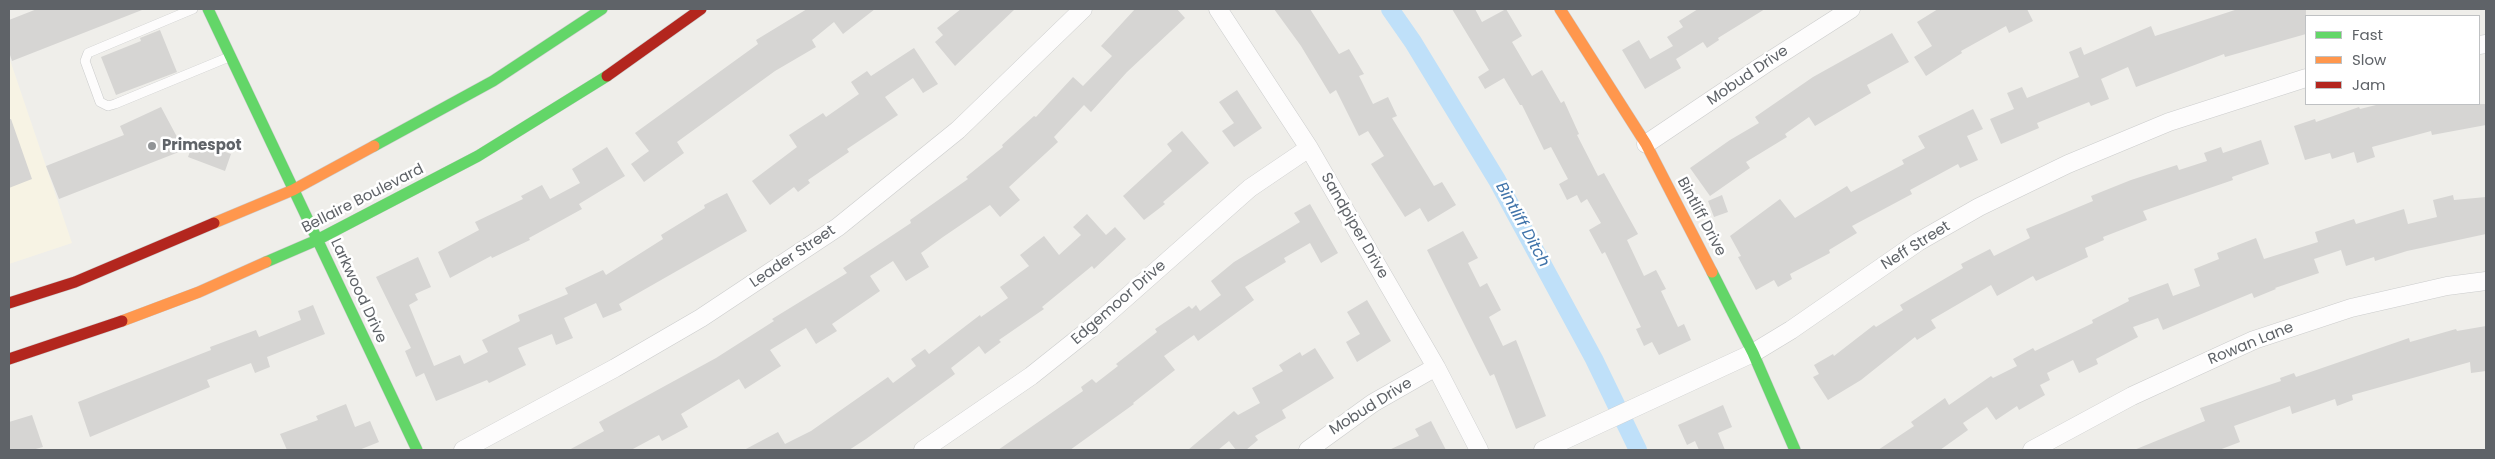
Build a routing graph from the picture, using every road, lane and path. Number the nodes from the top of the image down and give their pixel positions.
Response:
1 (193, 9) edge
2 (208, 9) edge
3 (602, 9) edge
4 (701, 9) edge
5 (1083, 9) edge
6 (1218, 9) edge
7 (1560, 9) edge
8 (1851, 9) edge
9 (230, 56) junction
10 (2305, 78) edge
11 (1646, 144) junction
12 (1309, 148) junction
13 (293, 190) junction
14 (317, 240) junction
15 (2486, 281) edge
16 (9, 303) edge
17 (1753, 353) junction
18 (9, 359) edge
19 (1436, 367) junction
20 (418, 450) edge
21 (463, 450) edge
22 (923, 450) edge
23 (1308, 450) edge
24 (1479, 450) edge
25 (1543, 450) edge
26 (1795, 450) edge
27 (2032, 450) edge

1 - 9 lane
2 - 9 main road, Larkwood Drive
3 - 13 main road
4 - 14 main road, Bellaire Boulevard
5 - 21 street, Leader Street
6 - 12 street, Sandpiper Drive
7 - 11 main road, Bintliff Drive
8 - 11 street, Mobud Drive
9 - 13 main road, Larkwood Drive
10 - 17 street, Neff Street
11 - 17 main road, Bintliff Drive
12 - 19 street, Sandpiper Drive
12 - 22 street, Edgemoor Drive
13 - 14 main road, Larkwood Drive
13 - 16 main road
14 - 18 main road, Bellaire Boulevard
14 - 20 main road, Larkwood Drive
15 - 27 street, Rowan Lane
17 - 25 street, Neff Street
17 - 26 main road, Bintliff Drive
19 - 23 street, Mobud Drive
19 - 24 street, Sandpiper Drive

